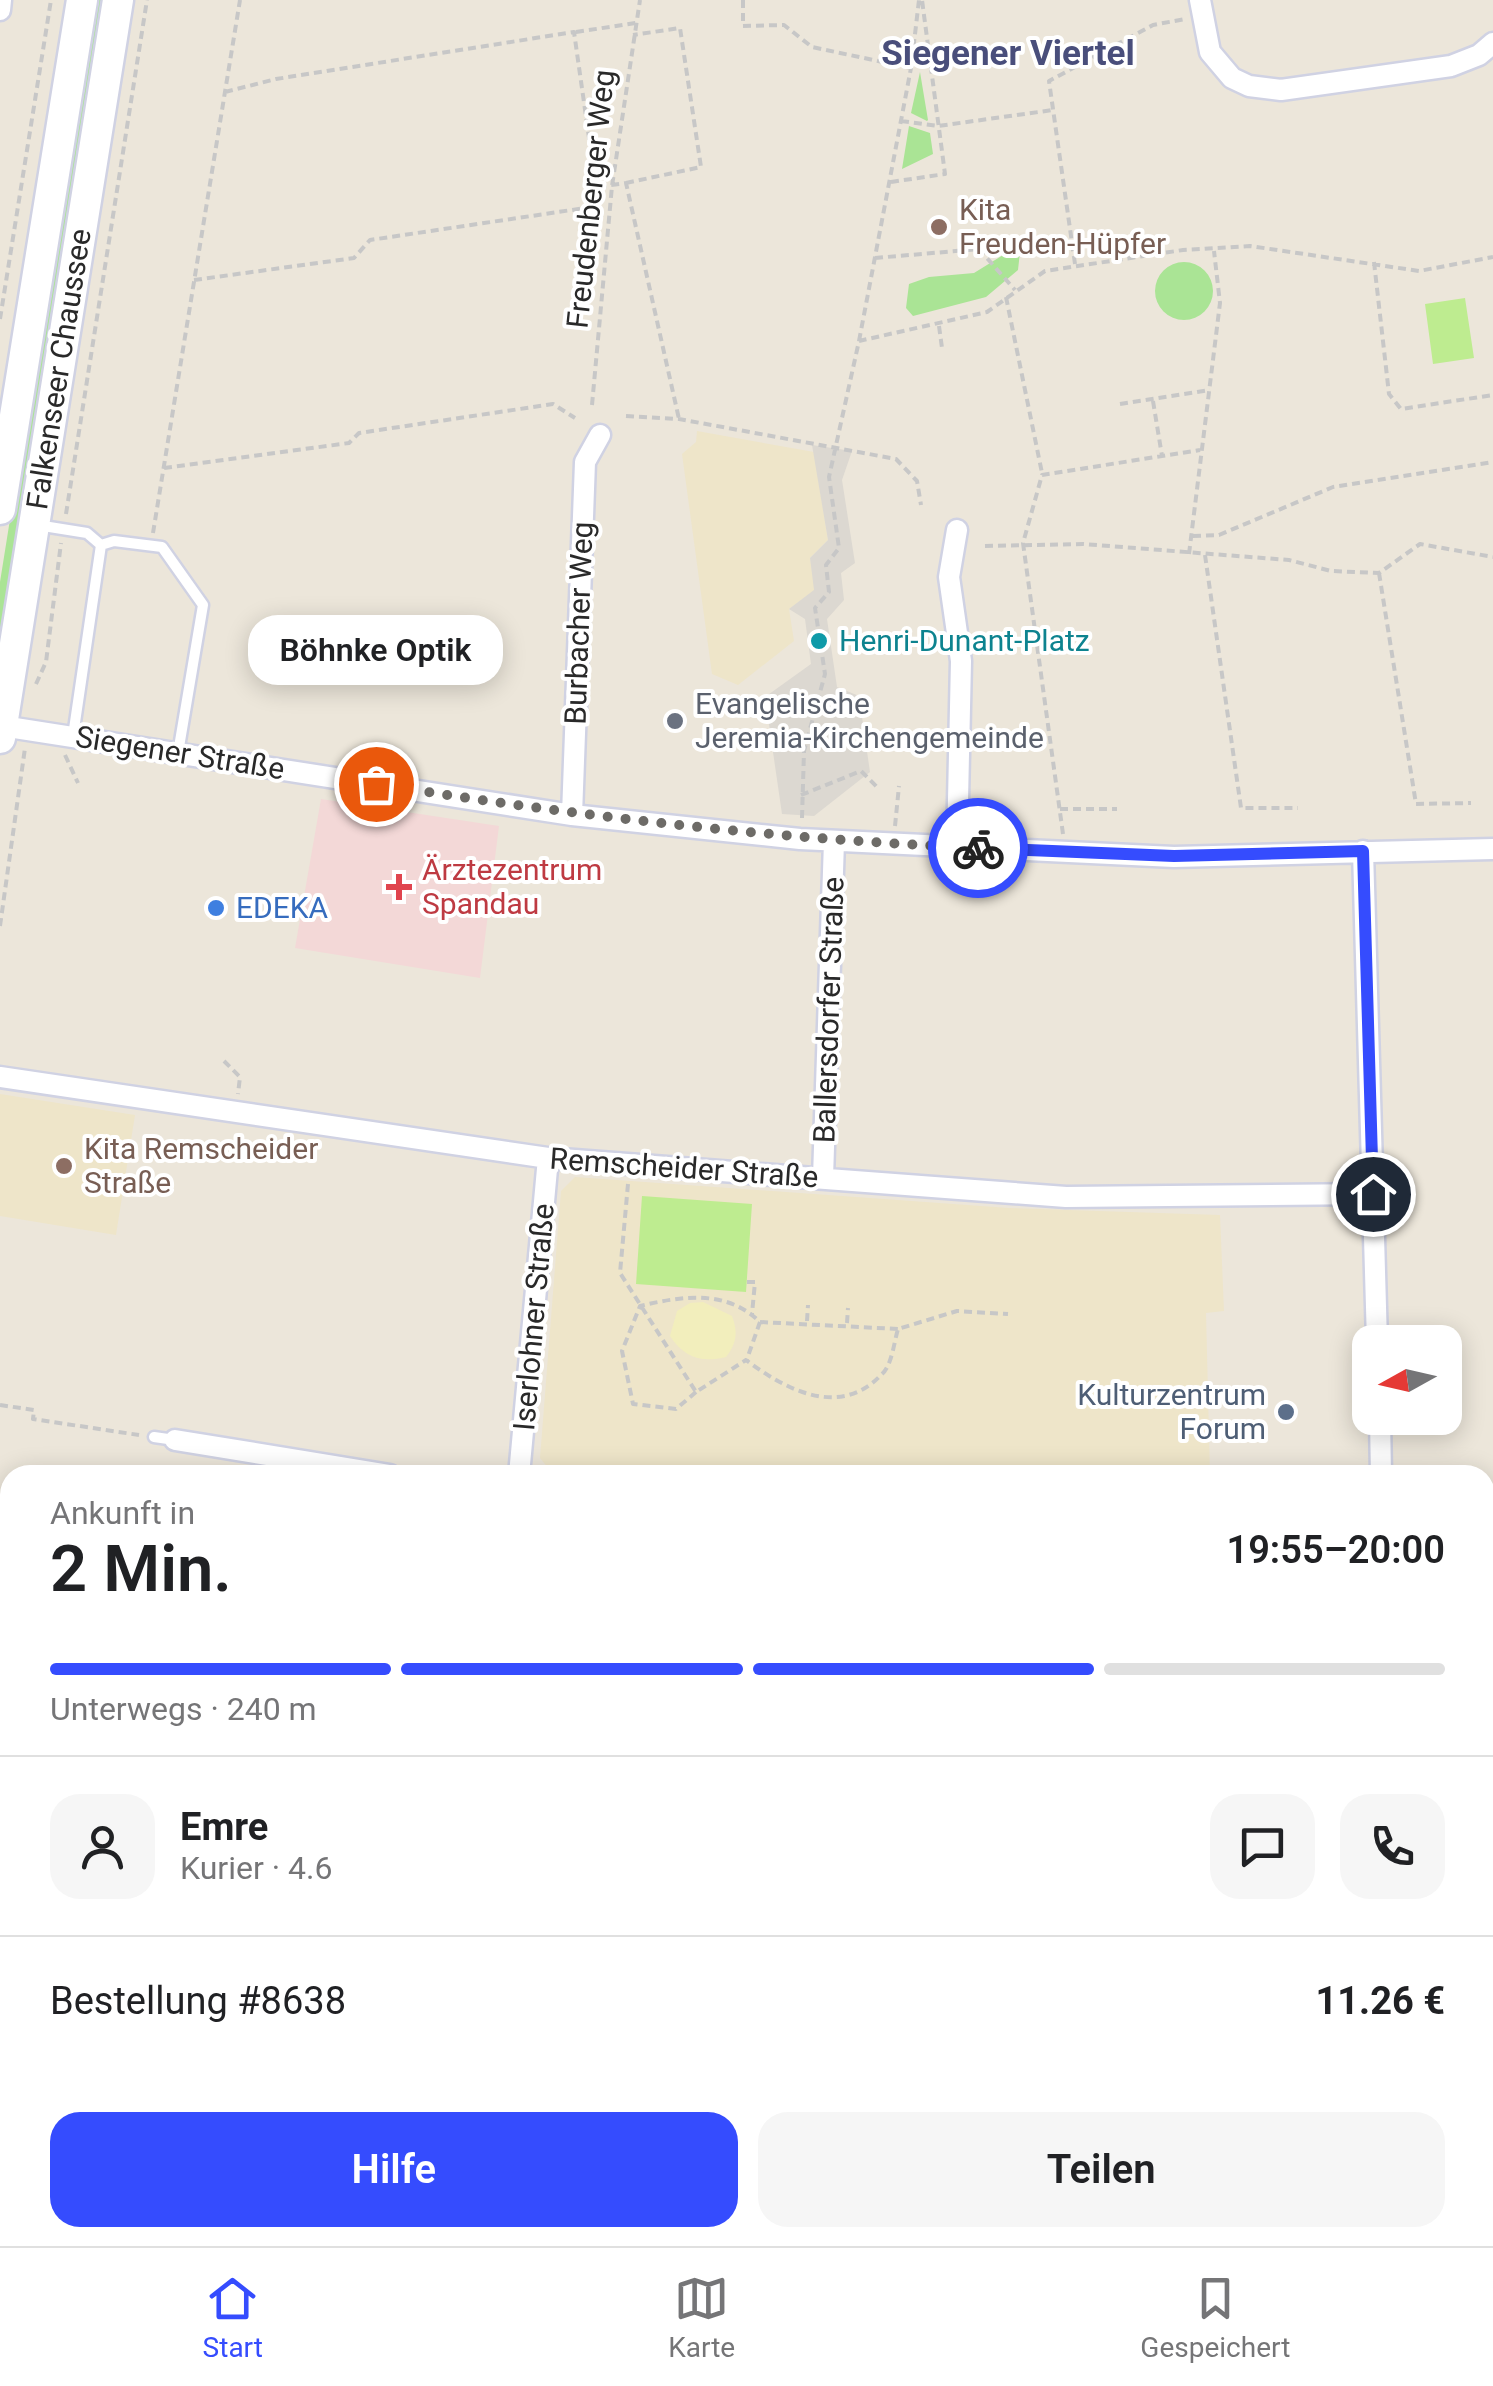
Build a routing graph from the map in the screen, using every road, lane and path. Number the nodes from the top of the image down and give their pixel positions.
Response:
1 (2, 0) edge
2 (51, 0) edge
3 (82, 0) edge
4 (118, 0) edge
5 (147, 0) edge
6 (240, 0) edge
7 (640, 0) edge
8 (742, 0) edge
9 (920, 0) edge
10 (1195, 9) edge
11 (0, 10) edge
12 (636, 24) junction
13 (574, 32) junction
14 (634, 35) junction
15 (1493, 43) edge
16 (911, 68) junction
17 (225, 92) junction
18 (1053, 110) junction
19 (901, 121) junction
20 (938, 126) junction
21 (889, 182) junction
22 (626, 183) junction
23 (612, 186) junction
24 (596, 187) junction
25 (1214, 248) junction
26 (1493, 257) edge
27 (875, 258) junction
28 (1374, 262) junction
29 (1075, 266) junction
30 (194, 280) junction
31 (1015, 290) junction
32 (1006, 296) junction
33 (0, 319) edge
34 (940, 326) junction
35 (859, 342) junction
36 (942, 348) dead end
37 (1210, 390) junction
38 (1493, 395) edge
39 (1153, 399) junction
40 (1120, 404) dead end
41 (592, 405) dead end
42 (626, 416) dead end
43 (575, 418) dead end
44 (680, 419) junction
45 (600, 435) dead end
46 (838, 448) junction
47 (1200, 450) junction
48 (1162, 456) junction
49 (1493, 462) edge
50 (164, 468) junction
51 (1042, 474) junction
52 (921, 505) dead end
53 (0, 509) edge
54 (49, 527) junction
55 (957, 530) dead end
56 (1193, 536) junction
57 (1023, 543) junction
58 (101, 545) junction
59 (151, 545) junction
60 (985, 546) dead end
61 (1190, 554) junction
62 (1205, 555) junction
63 (1493, 557) edge
64 (1379, 572) junction
65 (43, 610) dead end
66 (56, 612) junction
67 (36, 647) dead end
68 (51, 649) junction
69 (34, 689) dead end
70 (1, 730) edge
71 (69, 745) junction
72 (178, 753) junction
73 (22, 766) dead end
74 (78, 783) dead end
75 (898, 786) dead end
76 (878, 789) dead end
77 (802, 795) junction
78 (1471, 803) dead end
79 (1298, 808) dead end
80 (1060, 809) junction
81 (1117, 809) dead end
82 (572, 815) junction
83 (802, 820) dead end
84 (896, 826) dead end
85 (1063, 834) dead end
86 (834, 841) junction
87 (957, 848) junction
88 (1493, 849) edge
89 (1363, 851) junction
90 (0, 926) edge
91 (224, 1061) dead end
92 (0, 1078) edge
93 (237, 1099) dead end
94 (548, 1158) junction
95 (628, 1176) dead end
96 (824, 1178) junction
97 (1373, 1194) junction
98 (747, 1282) dead end
99 (808, 1305) dead end
100 (640, 1306) junction
101 (848, 1308) dead end
102 (752, 1314) junction
103 (1008, 1314) dead end
104 (806, 1321) junction
105 (760, 1322) junction
106 (848, 1323) junction
107 (1377, 1325) edge
108 (898, 1329) junction
109 (746, 1360) junction
110 (696, 1392) junction
111 (0, 1405) edge
112 (1380, 1435) edge
113 (165, 1439) joint
114 (328, 1465) edge
115 (521, 1465) edge
116 (1381, 1465) edge

1 - 11 street
2 - 33 path
3 - 53 main road, Falkenseer Chaussee
4 - 54 main road, Falkenseer Chaussee
5 - 54 path
6 - 17 path
7 - 12 path, Freudenberger Weg
8 - 16 path
9 - 16 path
9 - 20 path
10 - 15 street
10 - 18 path
12 - 13 path
12 - 14 path, Freudenberger Weg
13 - 17 path
13 - 24 path
14 - 22 path
14 - 23 path, Freudenberger Weg
16 - 19 path
17 - 30 path
18 - 20 path
18 - 29 path
19 - 20 path
19 - 21 path
20 - 21 path
21 - 27 path
22 - 23 path
22 - 44 path
23 - 24 path
23 - 41 path, Freudenberger Weg
24 - 30 path
25 - 28 path
25 - 29 path
25 - 37 path
26 - 28 path
27 - 31 path
27 - 35 path
28 - 38 path
29 - 31 path
30 - 50 path
31 - 32 path
32 - 34 path
32 - 51 path
34 - 35 path
34 - 36 path
35 - 46 path
37 - 39 path
37 - 47 path
39 - 40 path
39 - 48 path
42 - 44 path
43 - 50 path
44 - 46 path
45 - 82 street, Burbacher Weg
46 - 52 path
46 - 77 path
47 - 48 path
47 - 56 path
48 - 51 path
49 - 56 path
50 - 59 path
51 - 57 path
54 - 58 lane
54 - 66 path
54 - 70 main road, Falkenseer Chaussee
55 - 87 street
56 - 61 path
57 - 60 path
57 - 61 path
57 - 80 path
58 - 59 lane
58 - 71 lane
59 - 72 lane
61 - 62 path
62 - 64 path
62 - 79 path
63 - 64 path
64 - 78 path
65 - 66 path
66 - 68 path
67 - 68 path
68 - 69 path
70 - 71 street, Siegener Straße
71 - 72 street, Siegener Straße
71 - 74 path
72 - 82 street, Siegener Straße
73 - 90 path
75 - 84 path
76 - 77 path
77 - 83 path
80 - 81 path
80 - 85 path
82 - 86 street, Siegener Straße
86 - 87 street, Siegener Straße
86 - 96 street, Ballersdorfer Straße
87 - 89 street, Siegener Straße
88 - 89 street, Siegener Straße
89 - 97 street
91 - 93 path
92 - 94 street, Remscheider Straße
94 - 96 street, Remscheider Straße
94 - 115 street, Iserlohner Straße
95 - 100 path
96 - 97 street, Remscheider Straße
97 - 107 street
98 - 102 path
99 - 104 path
100 - 102 path
100 - 110 path
100 - 110 path
101 - 106 path
102 - 105 path
103 - 108 path
104 - 105 path
104 - 106 path
105 - 109 path
106 - 108 path
108 - 109 path
109 - 110 path
111 - 113 path
112 - 116 street
113 - 114 street

